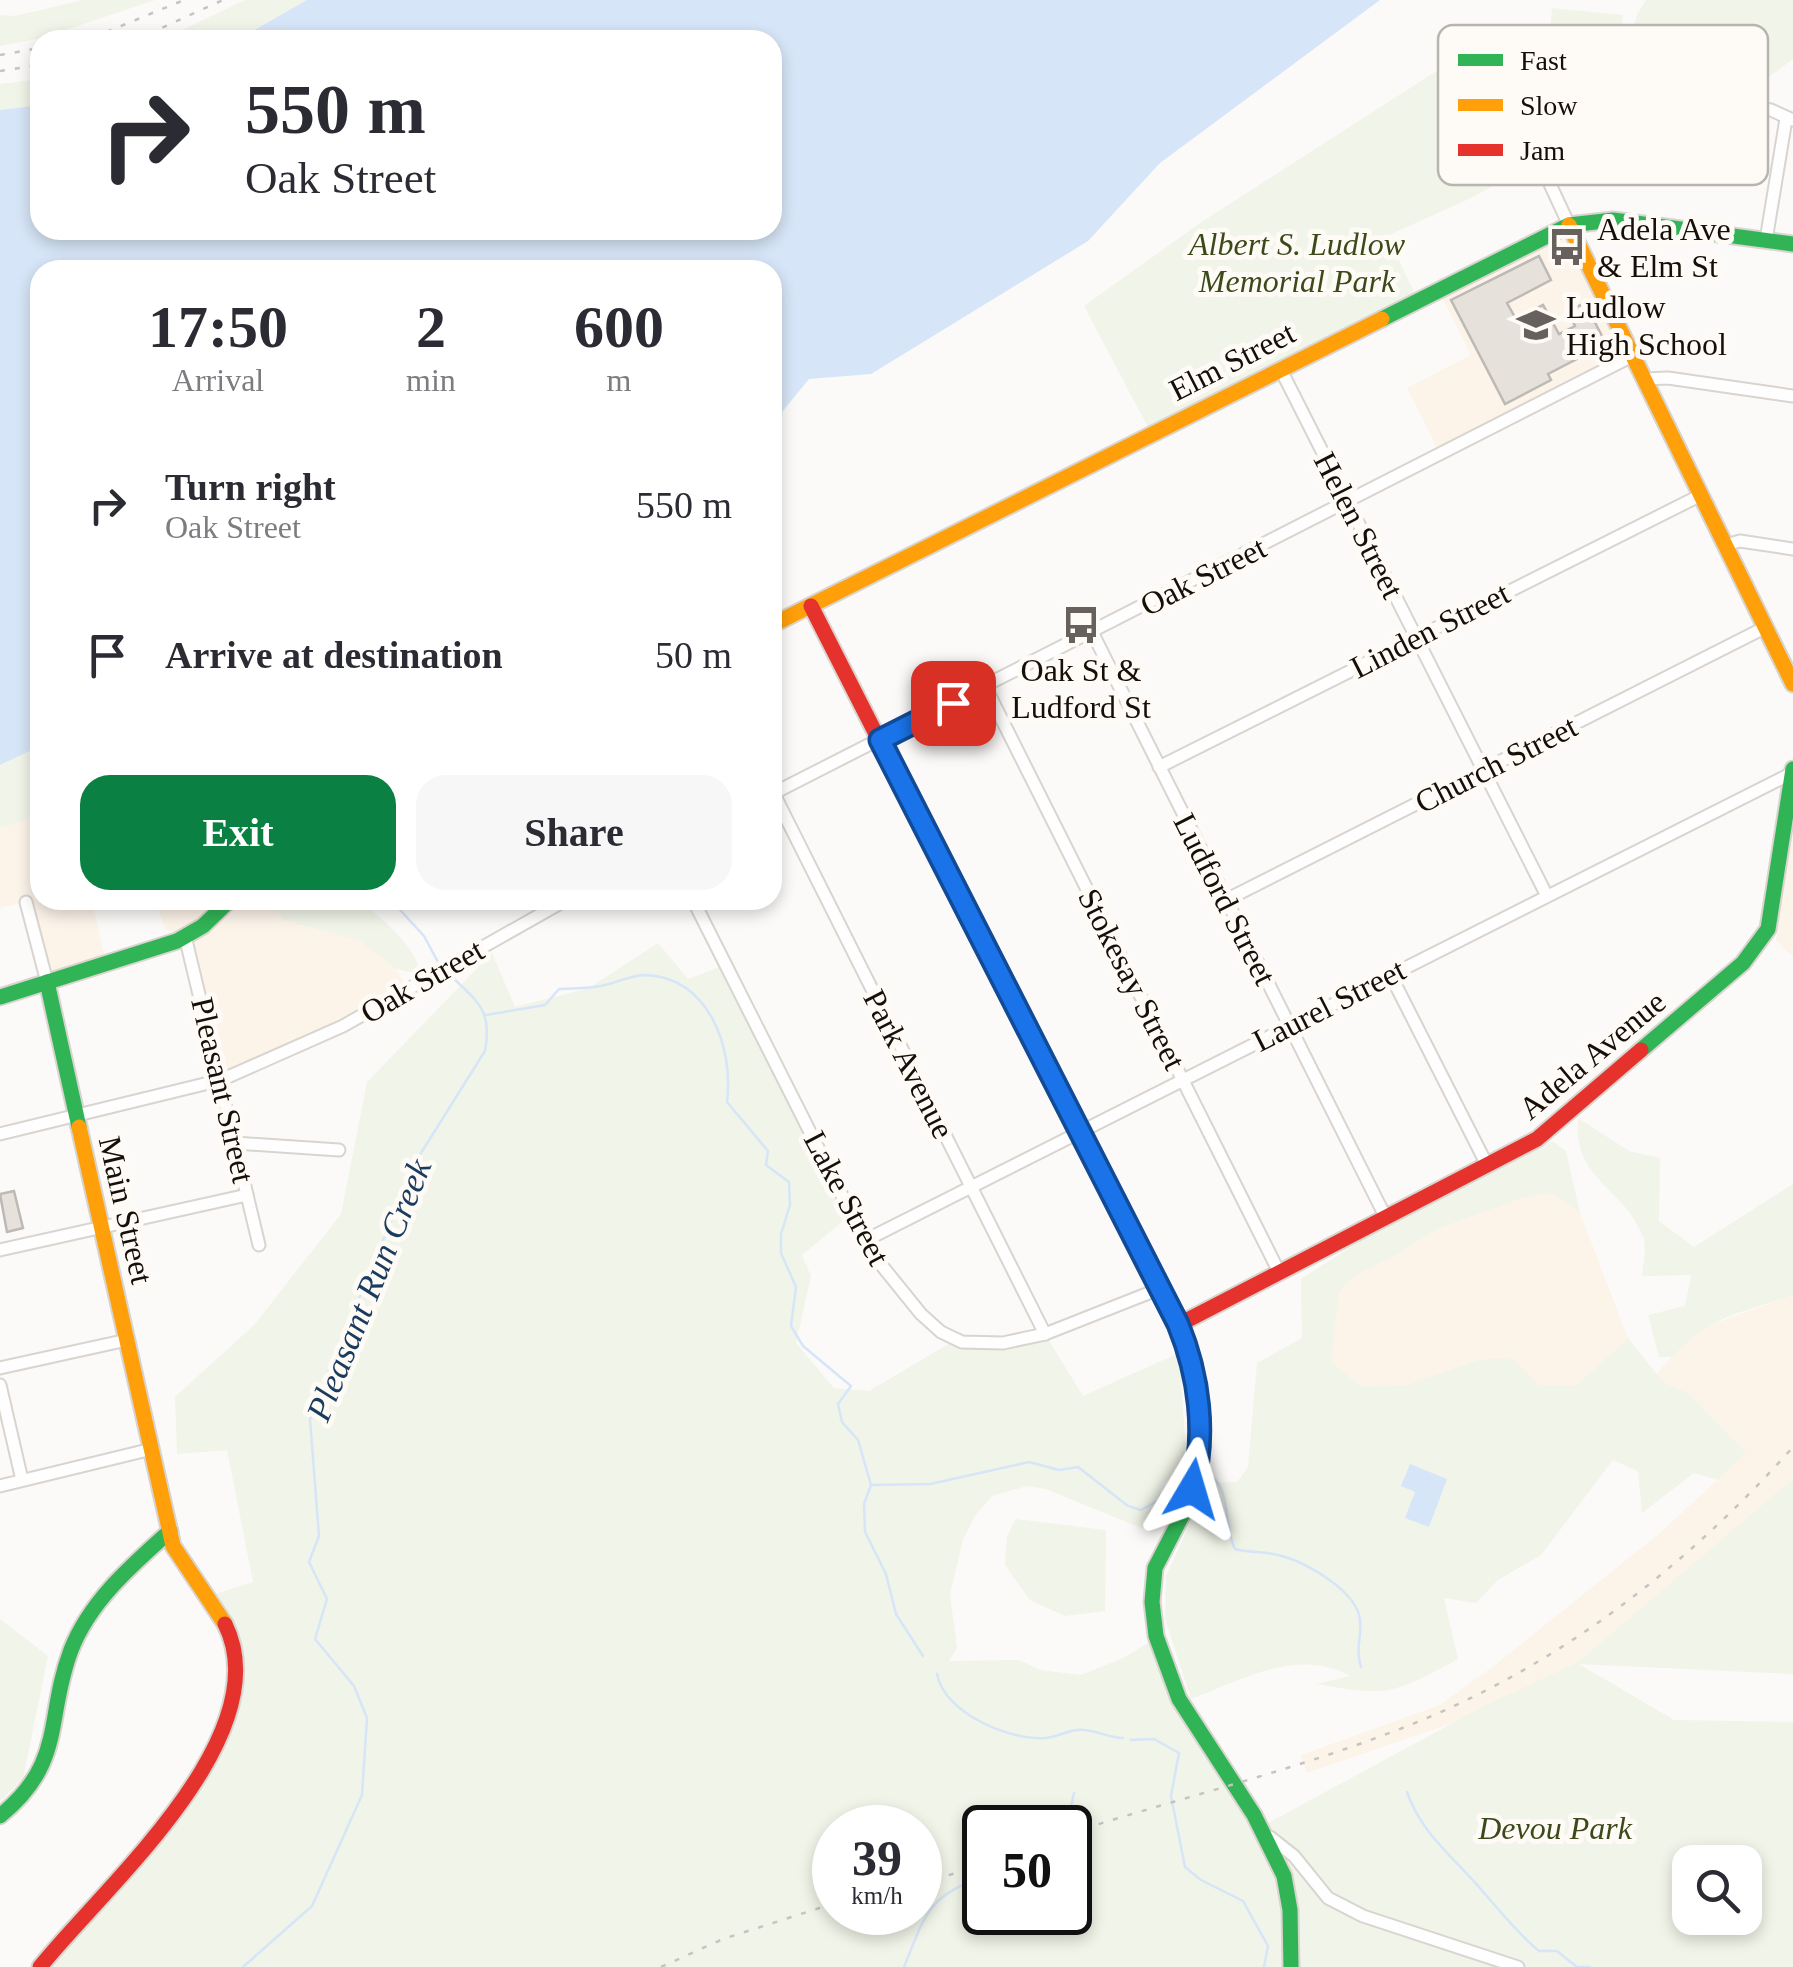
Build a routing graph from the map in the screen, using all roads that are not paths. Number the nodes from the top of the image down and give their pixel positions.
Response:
1 (1790, 120) edge
2 (1549, 185) edge
3 (1568, 225) junction
4 (1766, 240) junction
5 (1793, 244) edge
6 (1632, 356) junction
7 (1280, 368) junction
8 (1644, 379) junction
9 (1793, 396) edge
10 (1701, 495) junction
11 (1348, 503) junction
12 (1726, 545) junction
13 (1793, 548) edge
14 (811, 606) junction
15 (782, 620) edge
16 (1766, 627) junction
17 (1092, 632) junction
18 (1416, 638) junction
19 (1793, 684) edge
20 (985, 686) junction
21 (880, 740) junction
22 (1159, 768) junction
23 (1483, 770) junction
24 (1793, 771) edge
25 (782, 789) edge
26 (782, 812) edge
27 (1547, 896) junction
28 (1226, 900) junction
29 (26, 902) dead end
30 (218, 910) edge
31 (538, 910) edge
32 (699, 910) edge
33 (185, 936) junction
34 (1390, 974) junction
35 (46, 982) junction
36 (0, 997) edge
37 (1288, 1025) junction
38 (1182, 1079) junction
39 (222, 1080) junction
40 (77, 1116) junction
41 (1078, 1133) junction
42 (0, 1134) edge
43 (235, 1143) junction
44 (339, 1150) dead end
45 (1487, 1165) junction
46 (970, 1188) junction
47 (247, 1195) junction
48 (1386, 1218) junction
49 (101, 1228) junction
50 (866, 1240) junction
51 (259, 1245) dead end
52 (0, 1250) edge
53 (1278, 1272) junction
54 (1159, 1289) junction
55 (1178, 1324) junction
56 (1044, 1334) junction
57 (126, 1340) junction
58 (0, 1368) edge
59 (0, 1384) edge
60 (152, 1449) junction
61 (22, 1480) junction
62 (0, 1486) edge
63 (170, 1531) junction
64 (0, 1816) edge
65 (1259, 1828) junction
66 (1472, 1934) dead end
67 (1467, 1949) junction
68 (40, 1967) edge
69 (1291, 1967) edge
70 (1518, 1967) edge

1 - 4 street
2 - 3 street
3 - 4 main road, Elm Street
3 - 6 main road
3 - 7 main road, Elm Street
4 - 5 main road, Elm Street
6 - 8 main road
6 - 11 street, Oak Street
7 - 11 street, Helen Street
7 - 14 main road, Elm Street
8 - 9 street
8 - 10 main road
10 - 12 main road
10 - 18 street, Linden Street
11 - 17 street, Oak Street
11 - 18 street, Helen Street
12 - 13 street
12 - 16 main road
14 - 15 main road, Elm Street
14 - 21 main road
16 - 19 main road
16 - 23 street, Church Street
17 - 20 street, Oak Street
17 - 22 street, Ludford Street
18 - 22 street, Linden Street
18 - 23 street, Helen Street
20 - 21 street, Oak Street
20 - 38 street, Stokesay Street
21 - 25 street, Oak Street
21 - 41 main road
22 - 28 street, Ludford Street
23 - 27 street, Helen Street
23 - 28 street, Church Street
24 - 27 street, Laurel Street
24 - 45 main road, Adela Avenue
26 - 46 street, Park Avenue
27 - 34 street, Laurel Street
28 - 37 street, Ludford Street
29 - 35 street, Main Street
30 - 33 main road
31 - 39 street, Oak Street
32 - 50 street, Lake Street
33 - 35 main road
33 - 39 street, Pleasant Street
34 - 37 street, Laurel Street
34 - 45 street
35 - 36 main road
35 - 40 main road, Main Street
37 - 38 street, Laurel Street
37 - 48 street, Ludford Street
38 - 41 street, Laurel Street
38 - 53 street, Stokesay Street
39 - 40 street, Oak Street
39 - 43 street, Pleasant Street
40 - 42 street, Oak Street
40 - 49 main road, Main Street
41 - 46 street, Laurel Street
41 - 54 main road
43 - 44 street
43 - 47 street, Pleasant Street
45 - 48 main road, Adela Avenue
46 - 50 street, Laurel Street
46 - 56 street, Park Avenue
47 - 49 street
47 - 51 street, Pleasant Street
48 - 53 main road, Adela Avenue
49 - 52 street
49 - 57 main road, Main Street
50 - 56 street, Lake Street
53 - 55 main road, Adela Avenue
54 - 55 main road
54 - 56 street, Lake Street
55 - 65 main road
57 - 58 street
57 - 60 main road, Main Street
59 - 61 street
60 - 61 street
60 - 63 main road, Main Street
61 - 62 street
63 - 64 main road
63 - 68 main road, Main Street
65 - 67 street
65 - 69 main road
66 - 67 street
67 - 70 street

